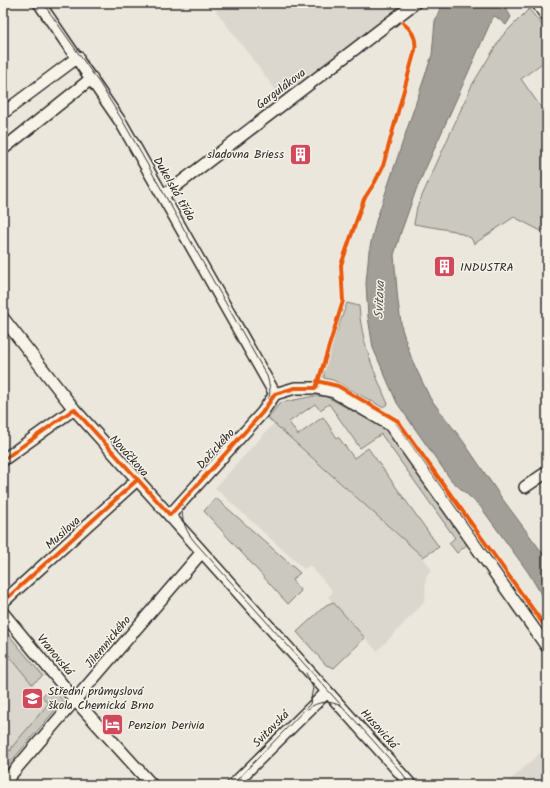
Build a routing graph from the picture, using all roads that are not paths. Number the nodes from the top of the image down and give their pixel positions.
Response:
1 (40, 3) edge
2 (415, 3) edge
3 (537, 3) edge
4 (547, 17) edge
5 (78, 57) junction
6 (92, 78) junction
7 (3, 113) edge
8 (3, 149) edge
9 (163, 196) junction
10 (3, 318) edge
11 (275, 394) junction
12 (74, 408) junction
13 (3, 460) edge
14 (547, 472) edge
15 (137, 480) junction
16 (525, 487) dead end
17 (170, 515) junction
18 (202, 553) junction
19 (3, 602) edge
20 (3, 612) edge
21 (547, 647) edge
22 (327, 692) junction
23 (75, 700) junction
24 (3, 784) edge
25 (152, 785) edge
26 (233, 785) edge
27 (411, 785) edge

1 - 5 street, Dukelská třída
2 - 9 street, Gargulákova
3 - 4 street
5 - 6 street, Dukelská třída
5 - 7 street
6 - 8 street
6 - 9 street, Dukelská třída
9 - 11 street, Dukelská třída
10 - 12 street, Nováčkova
11 - 17 street, Dačického
11 - 21 street
12 - 13 street
12 - 15 street, Nováčkova
14 - 16 street
15 - 17 street, Nováčkova
15 - 19 street, Musilova
17 - 18 street, Nováčkova
18 - 22 street, Nováčkova
18 - 23 street, Jilemnického
20 - 23 street, Vranovská
22 - 26 street, Svitavská
22 - 27 street, Husovická
23 - 24 street, Jilemnického
23 - 25 street, Vranovská

